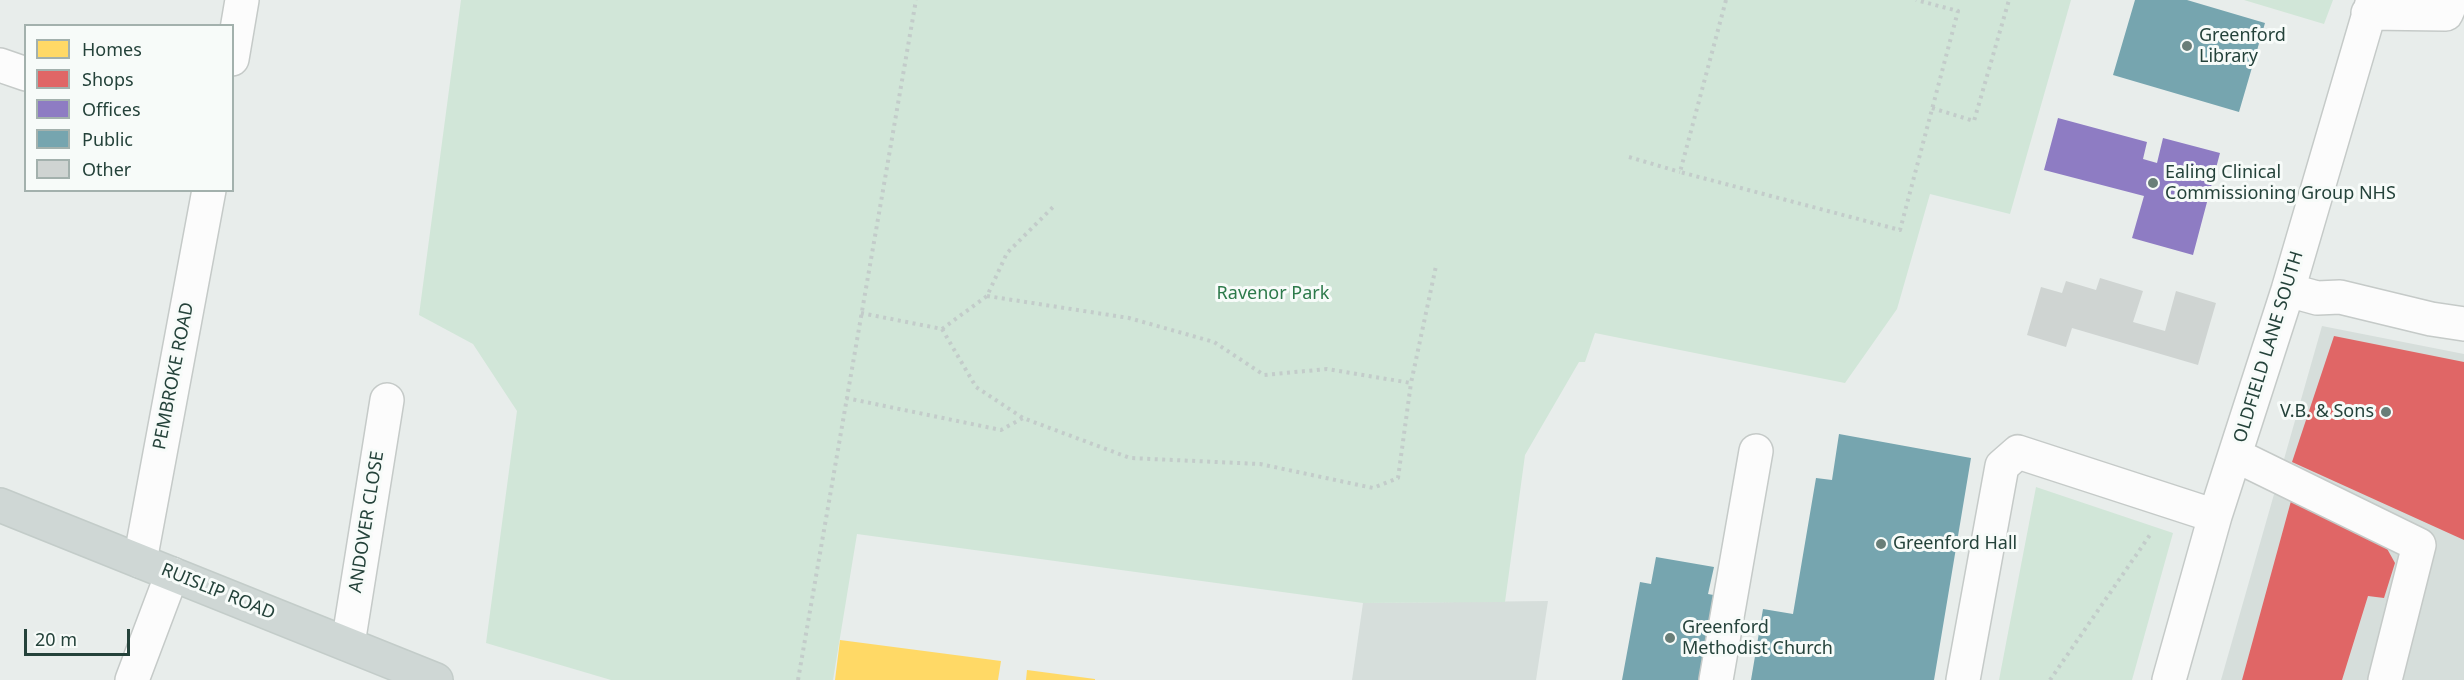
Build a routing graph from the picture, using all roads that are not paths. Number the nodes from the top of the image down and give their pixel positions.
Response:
1 (242, 0) edge
2 (2452, 0) edge
3 (2371, 7) edge
4 (234, 46) edge
5 (0, 65) edge
6 (24, 73) edge
7 (209, 192) edge
8 (2289, 290) junction
9 (2464, 324) edge
10 (387, 400) dead end
11 (1756, 451) dead end
12 (2235, 455) junction
13 (0, 505) edge
14 (2215, 516) junction
15 (140, 561) junction
16 (172, 574) junction
17 (348, 644) junction
18 (132, 680) edge
19 (436, 680) edge
20 (1716, 680) edge
21 (1963, 680) edge
22 (2169, 680) edge
23 (2385, 680) edge

1 - 4 street
2 - 3 street, OLDFIELD LANE SOUTH
3 - 8 street, OLDFIELD LANE SOUTH
5 - 6 street
7 - 15 street, PEMBROKE ROAD
8 - 9 street
8 - 12 street, OLDFIELD LANE SOUTH
10 - 17 street, ANDOVER CLOSE
11 - 20 street
12 - 14 street, OLDFIELD LANE SOUTH
12 - 23 street
13 - 15 main road, RUISLIP ROAD
14 - 21 street
14 - 22 street, OLDFIELD LANE SOUTH
15 - 16 main road, RUISLIP ROAD
16 - 17 main road, RUISLIP ROAD
16 - 18 street
17 - 19 main road, RUISLIP ROAD

